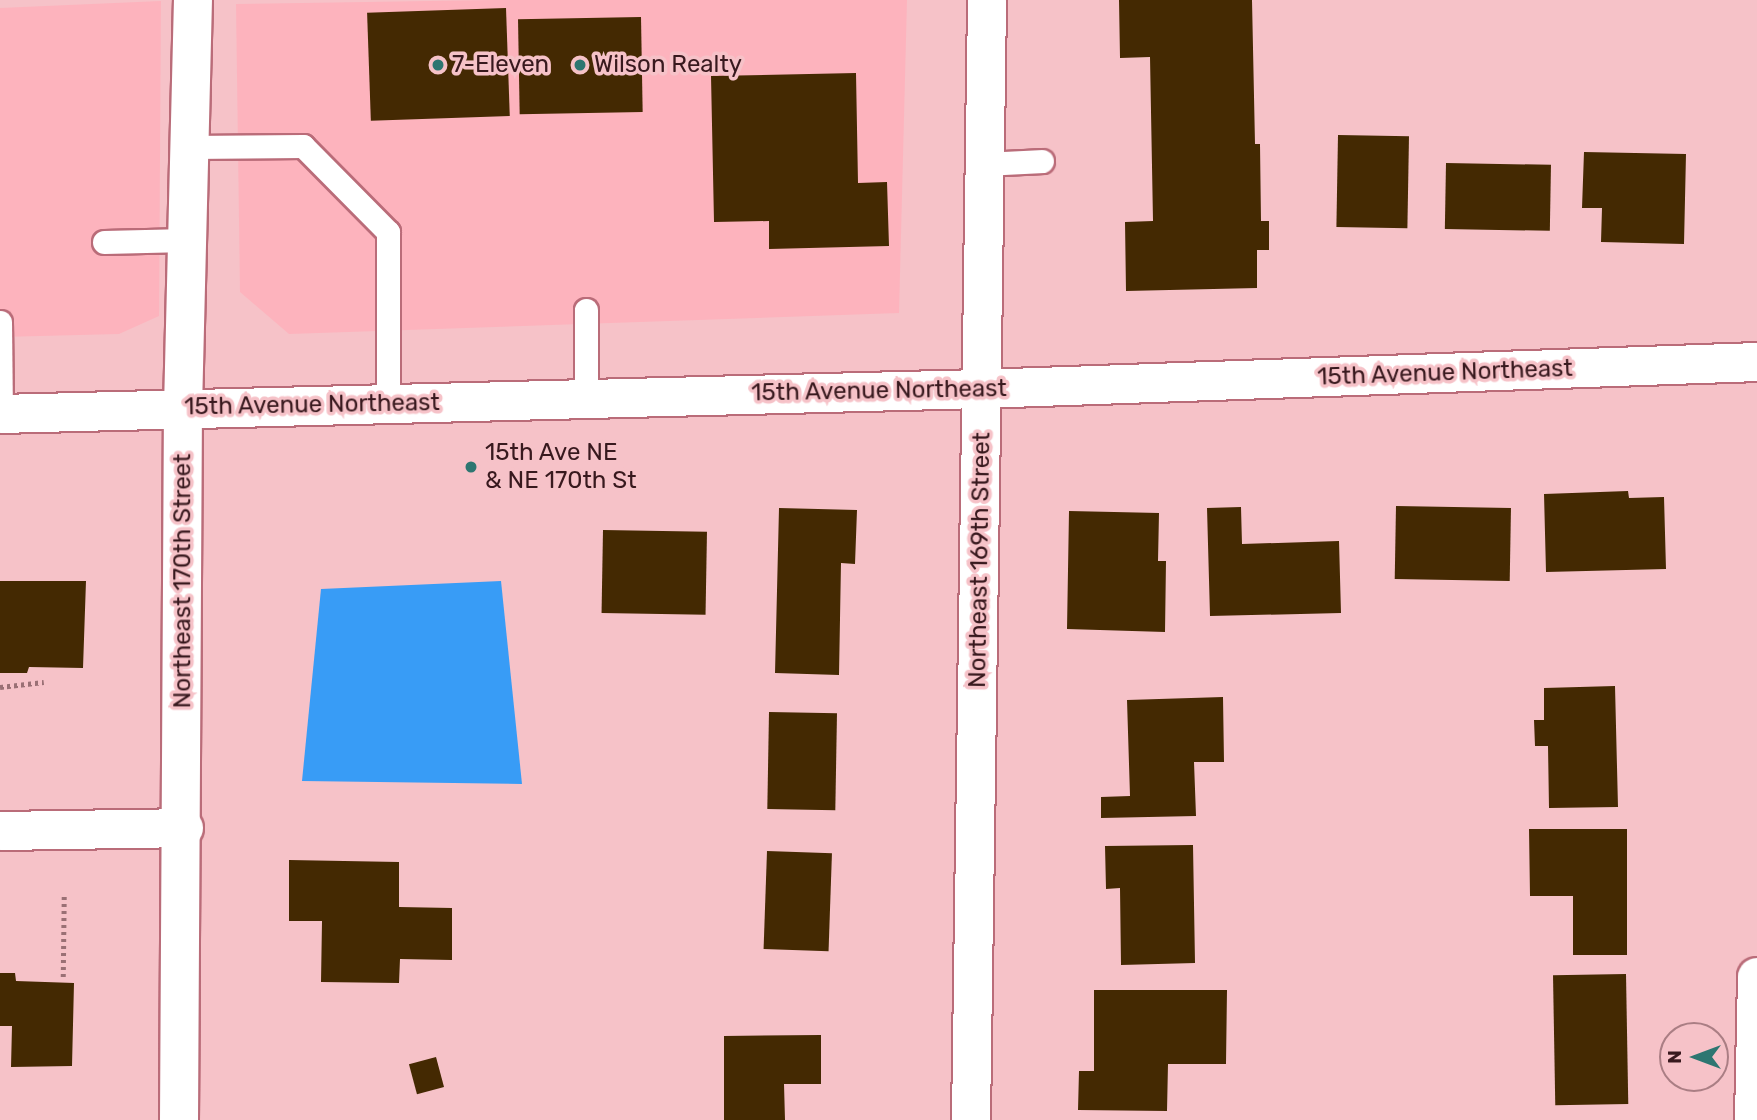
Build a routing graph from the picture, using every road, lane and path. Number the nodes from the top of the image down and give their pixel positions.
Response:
1 (193, 0) edge
2 (987, 0) edge
3 (190, 148) junction
4 (1042, 162) dead end
5 (985, 164) junction
6 (187, 240) junction
7 (104, 242) dead end
8 (586, 310) dead end
9 (0, 322) edge
10 (1757, 362) edge
11 (981, 389) junction
12 (586, 398) junction
13 (388, 403) junction
14 (183, 408) junction
15 (0, 414) edge
16 (44, 682) dead end
17 (0, 687) edge
18 (184, 828) junction
19 (0, 831) edge
20 (64, 894) dead end
21 (63, 977) dead end
22 (1757, 977) edge
23 (179, 1120) edge
24 (971, 1120) edge
25 (1754, 1120) edge

1 - 3 street, Northeast 170th Street
2 - 5 street, Northeast 169th Street
3 - 6 street, Northeast 170th Street
3 - 13 lane
4 - 5 lane
5 - 11 street, Northeast 169th Street
6 - 7 lane
6 - 14 street, Northeast 170th Street
8 - 12 lane
9 - 15 lane
10 - 11 street, 15th Avenue Northeast
11 - 12 street, 15th Avenue Northeast
11 - 24 street, Northeast 169th Street
12 - 13 street, 15th Avenue Northeast
13 - 14 street, 15th Avenue Northeast
14 - 15 street, 15th Avenue Northeast
14 - 18 street, Northeast 170th Street
16 - 17 path
18 - 19 street
18 - 23 street, Northeast 170th Street
20 - 21 path
22 - 25 street

